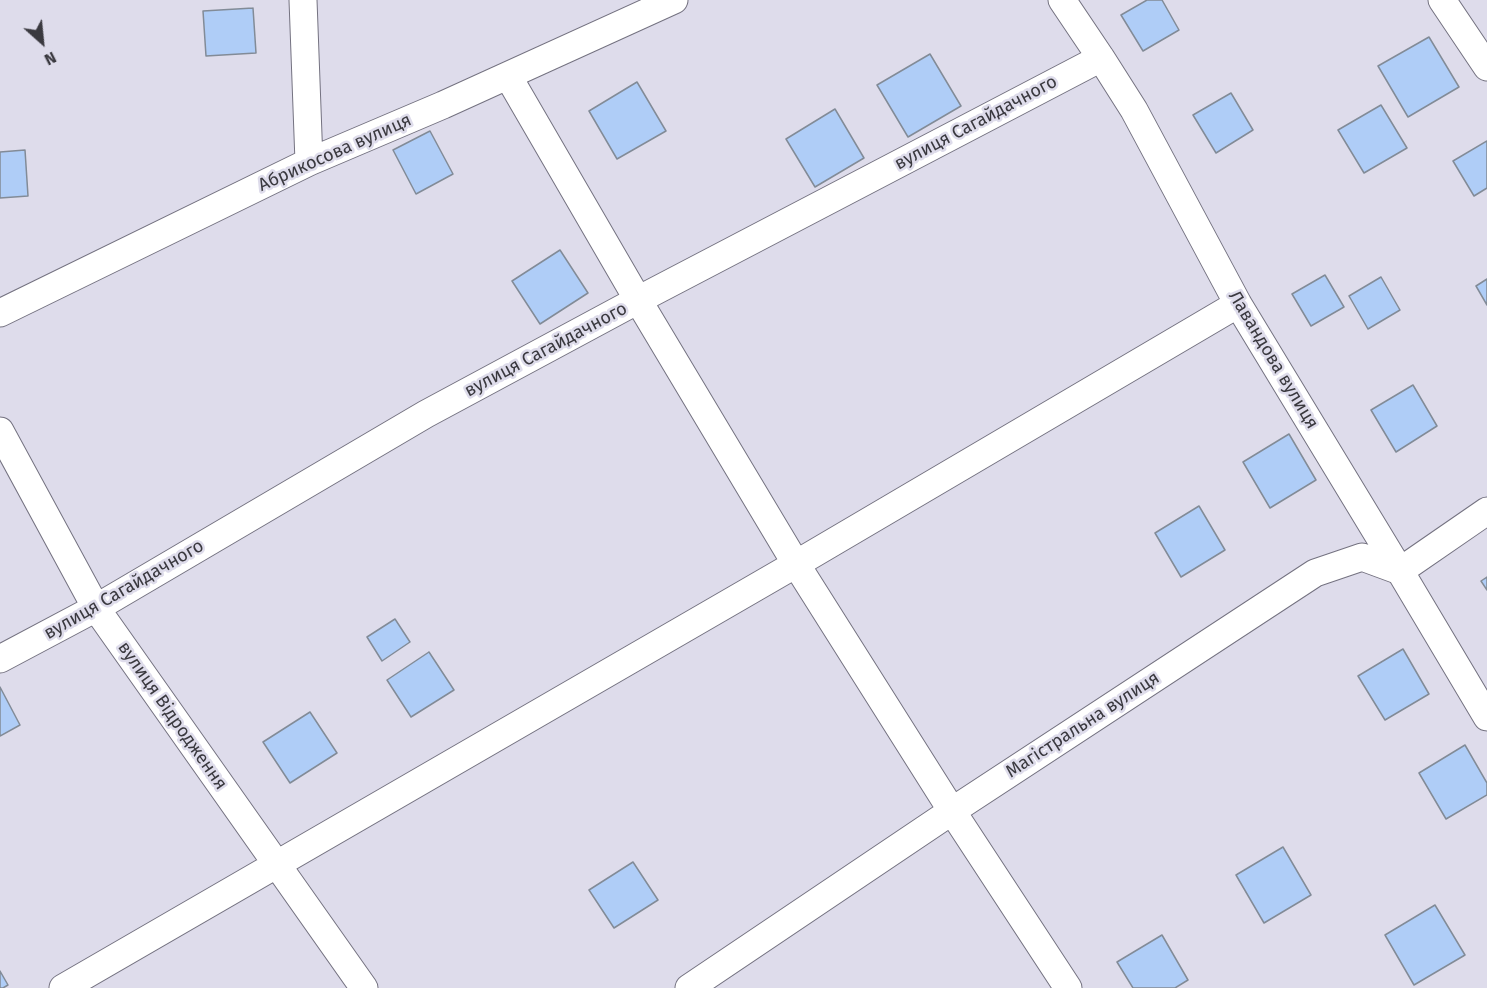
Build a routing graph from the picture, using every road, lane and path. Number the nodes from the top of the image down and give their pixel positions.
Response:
1 (303, 0) edge
2 (674, 0) edge
3 (1062, 0) edge
4 (1442, 0) edge
5 (1101, 58) junction
6 (1487, 67) edge
7 (508, 76) junction
8 (309, 162) junction
9 (638, 300) junction
10 (1238, 304) junction
11 (0, 313) edge
12 (0, 431) edge
13 (1487, 511) edge
14 (796, 564) junction
15 (1400, 571) junction
16 (96, 608) junction
17 (0, 659) edge
18 (1487, 717) edge
19 (952, 811) junction
20 (276, 864) junction
21 (63, 988) edge
22 (364, 988) edge
23 (689, 988) edge
24 (1068, 988) edge

1 - 8 street
2 - 7 street, Абрикосова вулиця
3 - 5 street, Лавандова вулиця
4 - 6 street
5 - 9 street, вулиця Сагайдачного
5 - 10 street, Лавандова вулиця
7 - 8 street, Абрикосова вулиця
7 - 9 street
8 - 11 street, Абрикосова вулиця
9 - 14 street
9 - 16 street, вулиця Сагайдачного
10 - 14 street
10 - 15 street, Лавандова вулиця
12 - 16 street, вулиця Відродження
13 - 15 street
14 - 19 street
14 - 20 street
15 - 18 street, Лавандова вулиця
15 - 19 street, Магістральна вулиця
16 - 17 street, вулиця Сагайдачного
16 - 20 street, вулиця Відродження
19 - 23 street, Магістральна вулиця
19 - 24 street
20 - 21 street
20 - 22 street, вулиця Відродження

